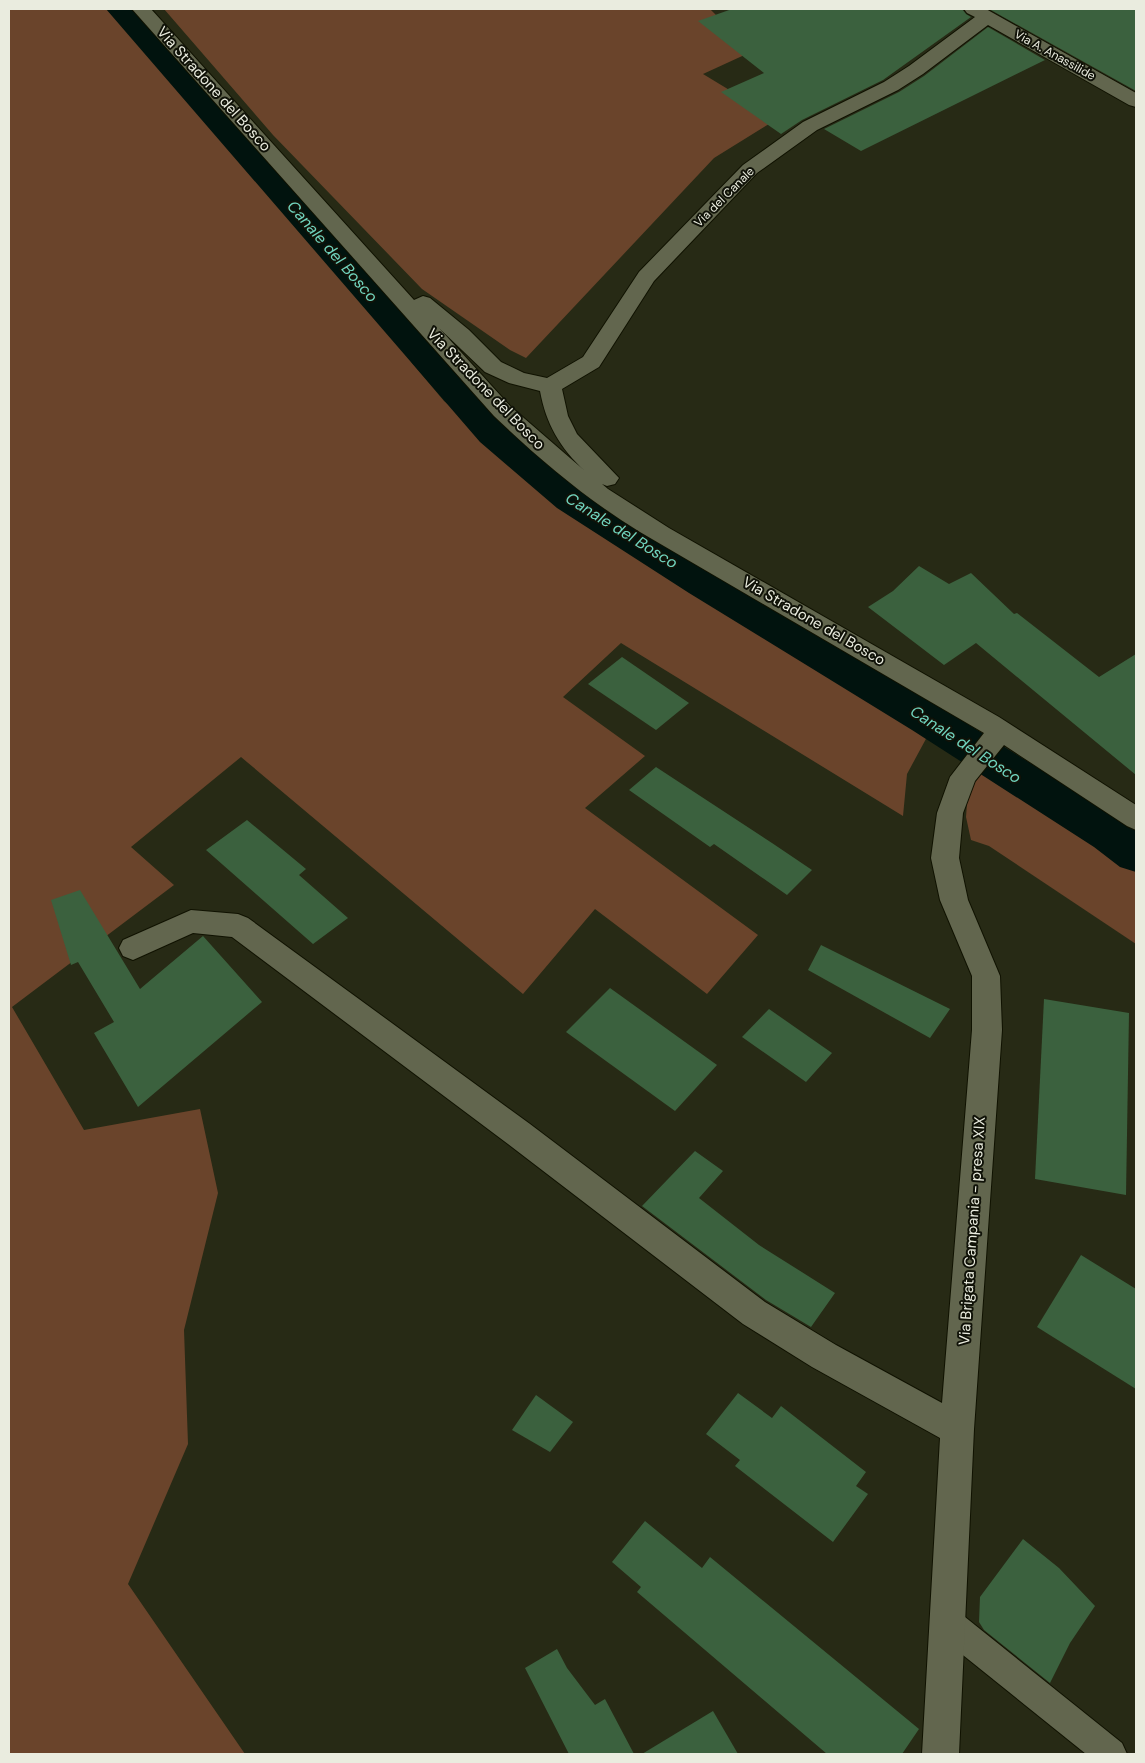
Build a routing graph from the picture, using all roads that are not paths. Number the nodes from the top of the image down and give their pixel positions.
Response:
1 (142, 9) edge
2 (980, 13) edge
3 (1136, 101) edge
4 (382, 276) junction
5 (550, 386) junction
6 (691, 550) junction
7 (1001, 731) junction
8 (1136, 818) edge
9 (134, 948) dead end
10 (957, 1429) junction
11 (949, 1624) junction
12 (941, 1754) edge
13 (1111, 1754) edge

1 - 4 street, Via Stradone del Bosco
2 - 3 street, Via A. Anassilide
2 - 5 street, Via del Canale
4 - 5 street
4 - 6 street, Via Stradone del Bosco
5 - 6 street
6 - 7 street, Via Stradone del Bosco
7 - 8 street, Via Stradone del Bosco
7 - 10 street, Via Brigata Campania - presa XIX
9 - 10 street
10 - 11 street, Via Brigata Campania - presa XIX
11 - 12 street, Via Brigata Campania - presa XIX
11 - 13 lane

